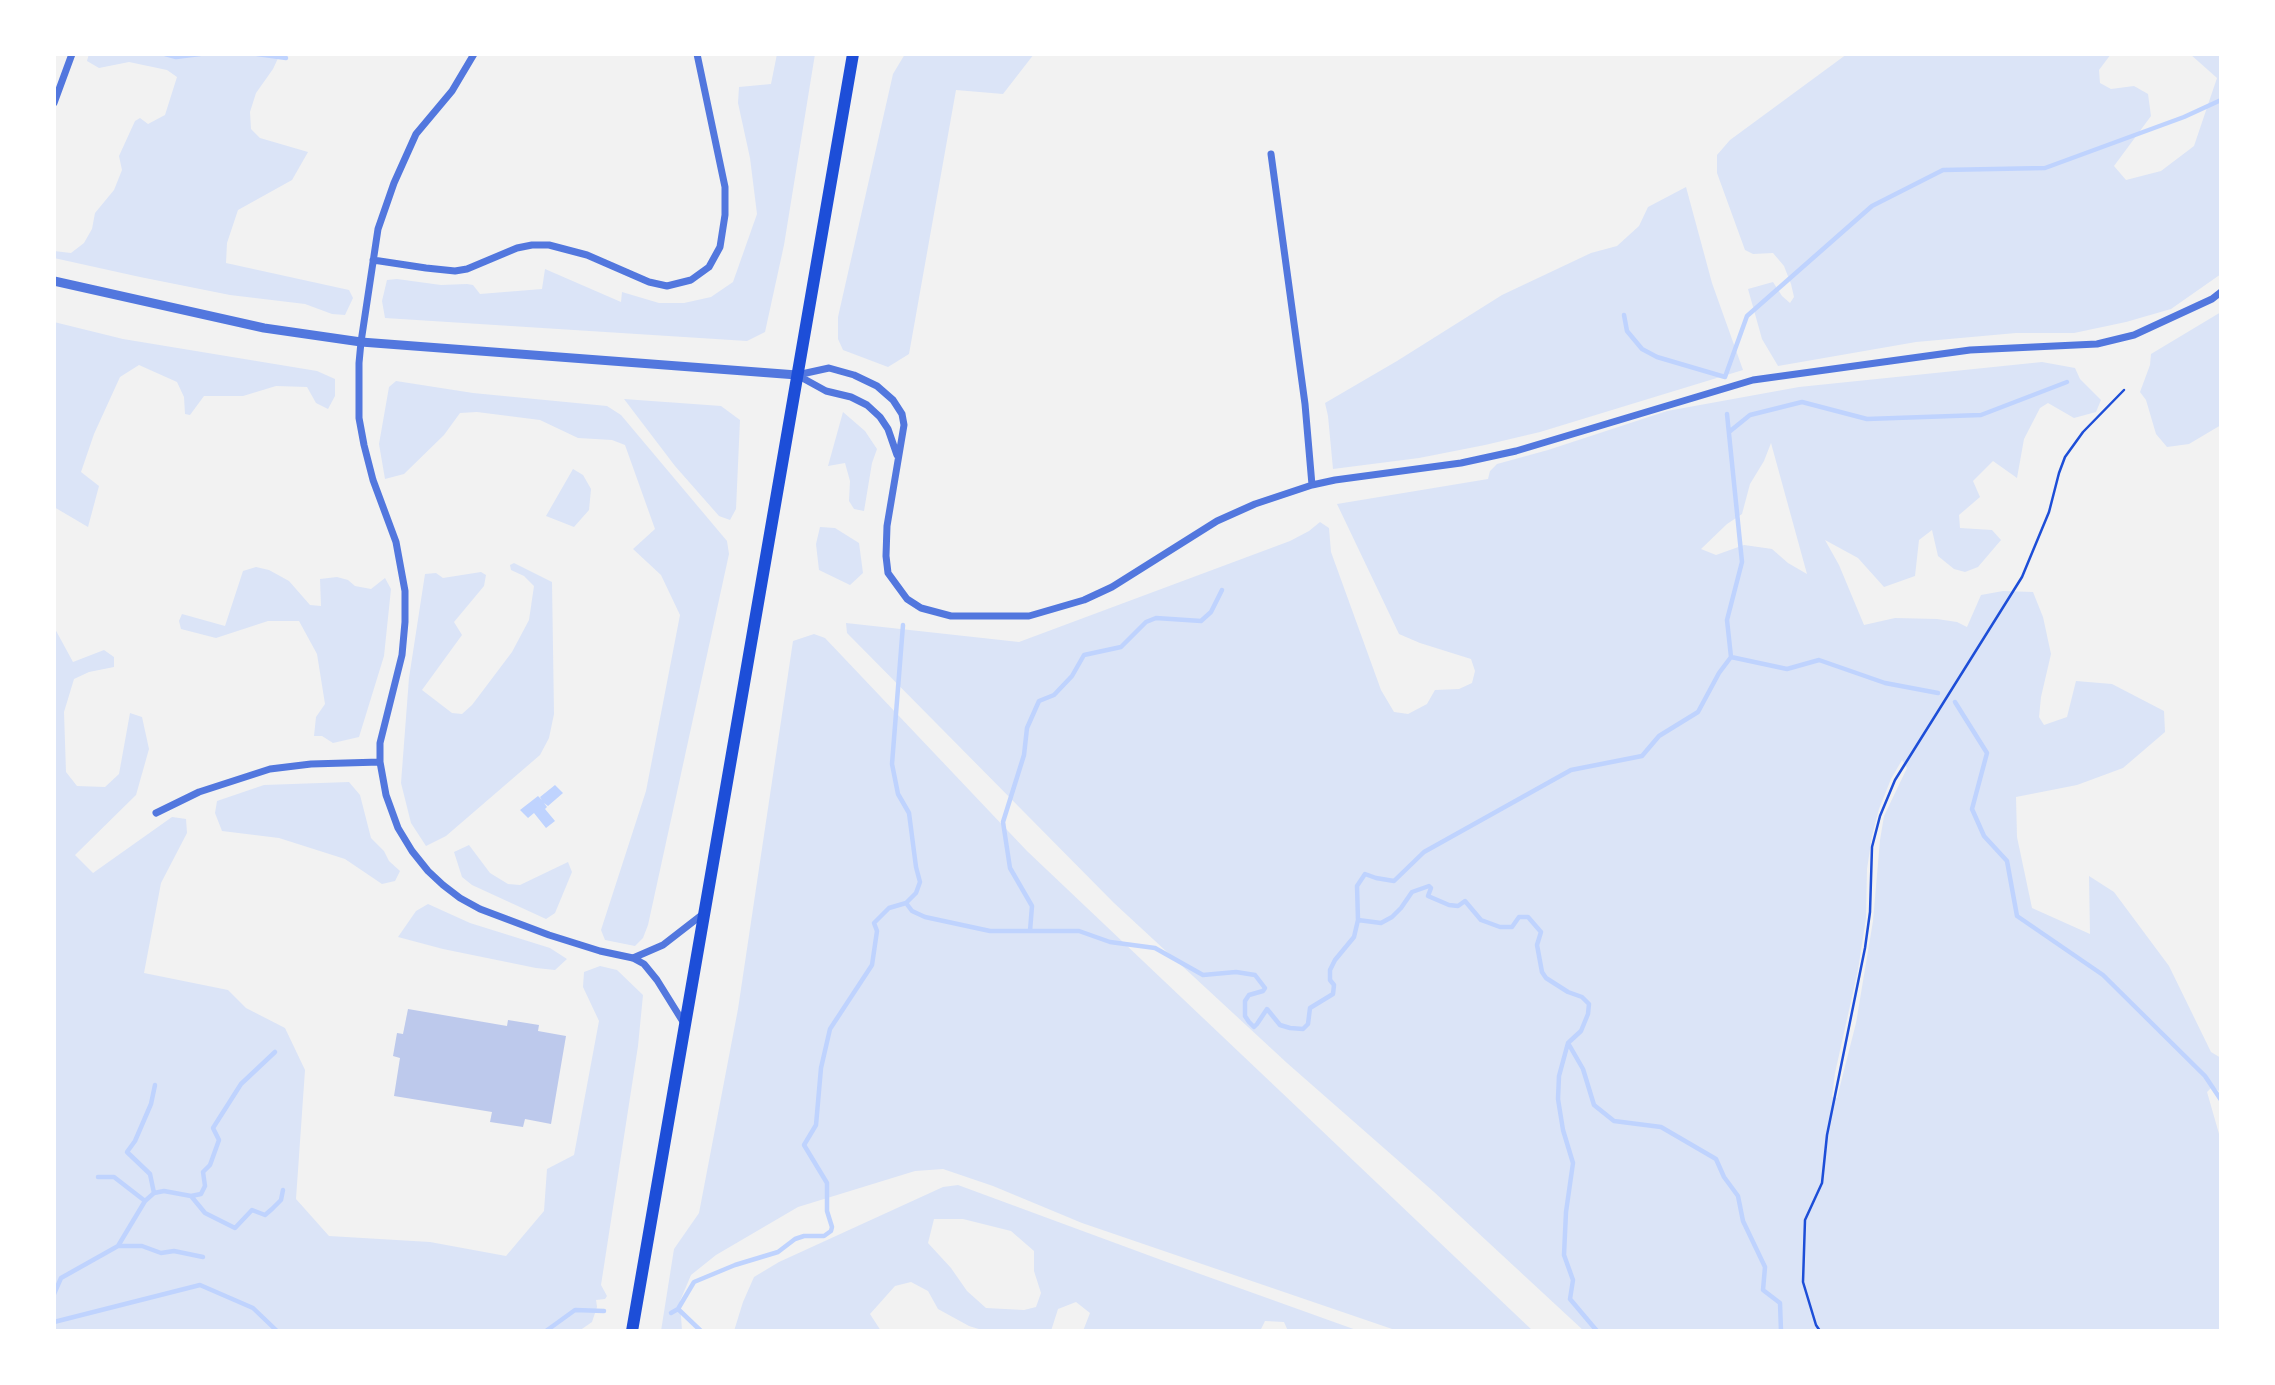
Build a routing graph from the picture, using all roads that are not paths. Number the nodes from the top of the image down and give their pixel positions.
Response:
1 (72, 54) edge
2 (474, 54) edge
3 (697, 54) edge
4 (853, 54) edge
5 (54, 103) edge
6 (1271, 154) dead end
7 (373, 260) junction
8 (54, 281) edge
9 (2221, 292) edge
10 (361, 342) junction
11 (797, 375) junction
12 (897, 456) junction
13 (1312, 485) junction
14 (380, 762) junction
15 (156, 813) dead end
16 (704, 913) junction
17 (633, 958) junction
18 (685, 1025) junction
19 (632, 1331) edge

1 - 5 street
2 - 7 street
3 - 7 street
4 - 11 main road
6 - 13 street
7 - 10 street
8 - 10 street
9 - 13 street
10 - 11 street
10 - 14 street
11 - 12 street
11 - 12 street
11 - 16 main road
12 - 13 street
14 - 15 street
14 - 17 street
16 - 17 street
16 - 18 main road
17 - 18 street
18 - 19 main road

